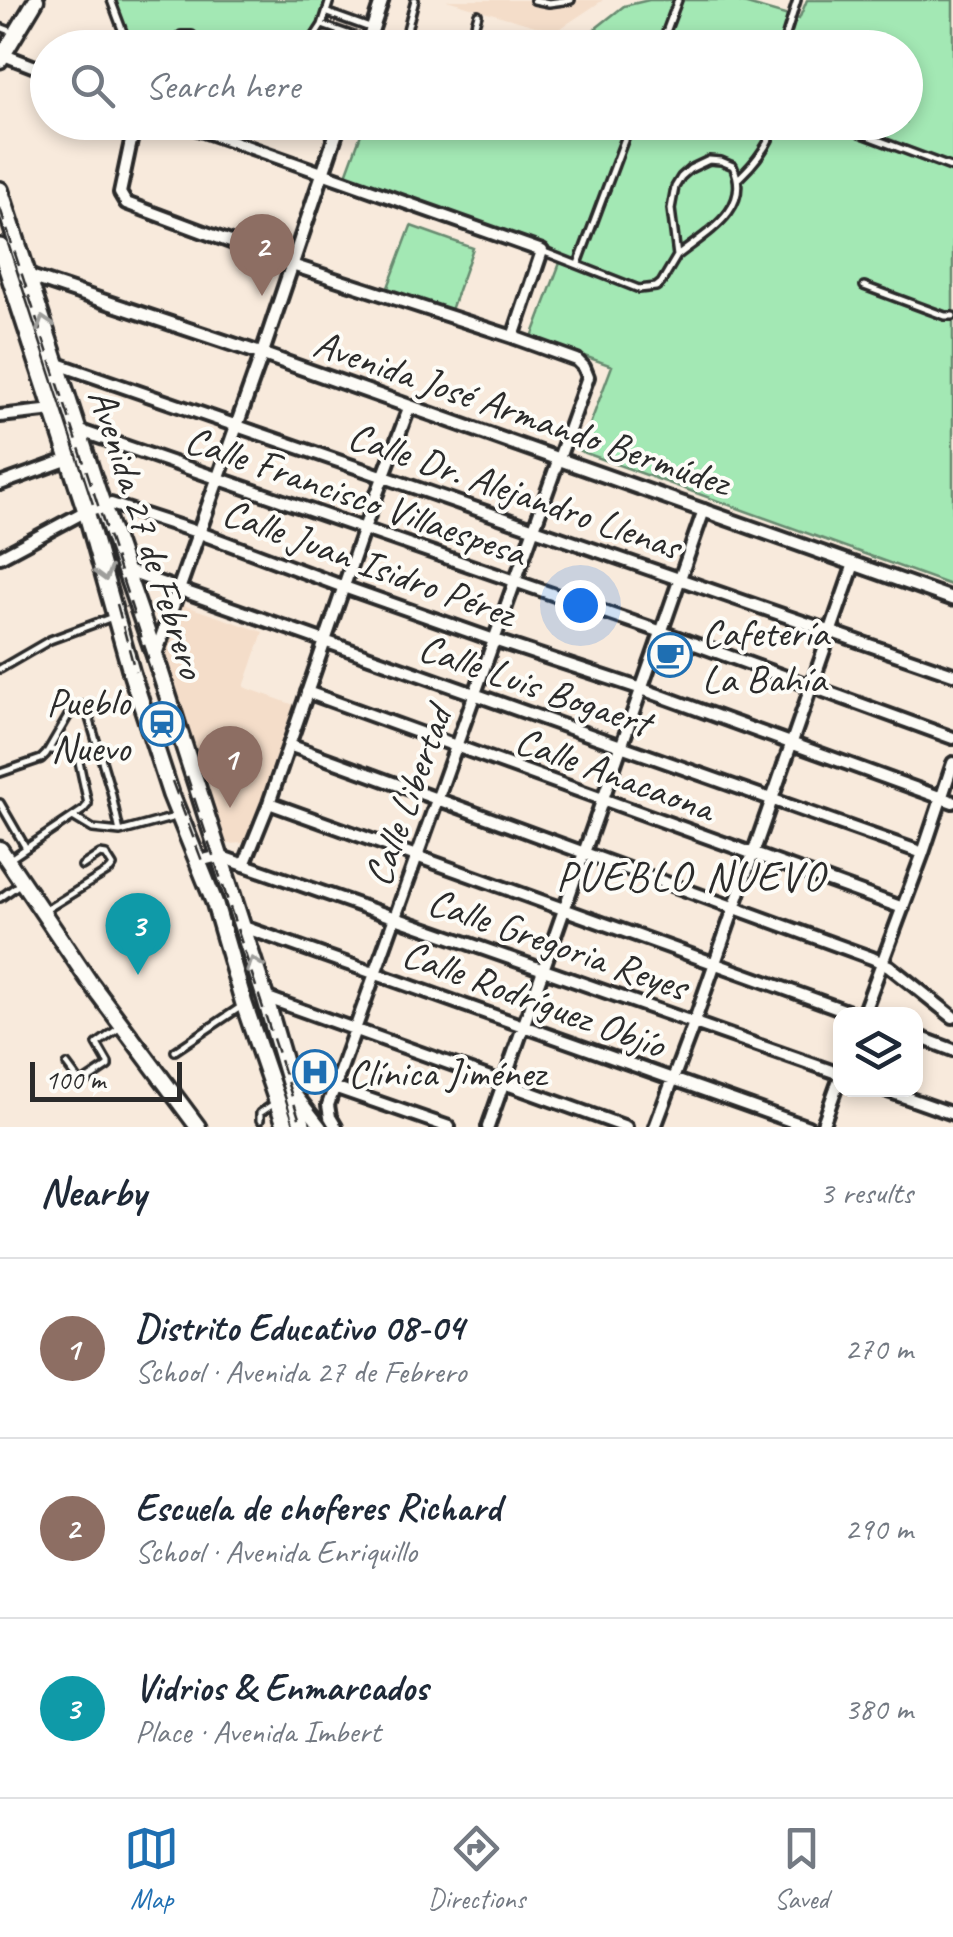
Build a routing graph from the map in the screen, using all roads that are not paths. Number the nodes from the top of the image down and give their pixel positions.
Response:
1 (36, 0) edge
2 (111, 0) edge
3 (330, 0) edge
4 (382, 0) edge
5 (416, 0) edge
6 (534, 0) edge
7 (570, 0) edge
8 (678, 0) edge
9 (797, 0) edge
10 (327, 13) junction
11 (478, 14) dead end
12 (322, 25) junction
13 (0, 27) edge
14 (122, 30) edge
15 (319, 30) edge
16 (339, 30) edge
17 (354, 30) edge
18 (372, 30) edge
19 (407, 30) edge
20 (473, 30) edge
21 (667, 30) edge
22 (788, 30) edge
23 (18, 34) junction
24 (2, 57) edge
25 (30, 66) edge
26 (131, 140) edge
27 (229, 140) edge
28 (334, 140) edge
29 (624, 140) edge
30 (768, 140) edge
31 (878, 140) edge
32 (953, 168) edge
33 (323, 173) junction
34 (738, 178) junction
35 (0, 190) edge
36 (0, 247) edge
37 (542, 252) junction
38 (677, 256) junction
39 (578, 264) junction
40 (292, 265) junction
41 (29, 276) junction
42 (12, 280) junction
43 (864, 286) dead end
44 (953, 316) edge
45 (512, 337) junction
46 (262, 354) junction
47 (58, 364) junction
48 (409, 408) junction
49 (53, 410) junction
50 (0, 416) edge
51 (236, 426) junction
52 (78, 430) junction
53 (559, 458) junction
54 (70, 459) junction
55 (384, 476) junction
56 (218, 480) junction
57 (0, 484) edge
58 (103, 505) junction
59 (704, 510) junction
60 (86, 511) junction
61 (533, 528) junction
62 (364, 530) junction
63 (200, 533) junction
64 (0, 557) edge
65 (854, 564) junction
66 (127, 571) junction
67 (680, 578) junction
68 (515, 581) junction
69 (344, 587) junction
70 (180, 590) junction
71 (953, 598) edge
72 (116, 616) junction
73 (831, 630) junction
74 (662, 632) junction
75 (494, 640) junction
76 (324, 643) junction
77 (155, 656) junction
78 (0, 669) edge
79 (953, 674) edge
80 (811, 688) junction
81 (642, 689) junction
82 (307, 692) junction
83 (476, 694) junction
84 (953, 738) edge
85 (792, 744) junction
86 (288, 746) junction
87 (622, 746) junction
88 (454, 747) junction
89 (50, 750) junction
90 (953, 764) edge
91 (0, 773) edge
92 (772, 798) junction
93 (435, 800) junction
94 (603, 800) junction
95 (947, 800) edge
96 (0, 803) edge
97 (269, 803) junction
98 (180, 816) junction
99 (73, 817) junction
100 (120, 832) junction
101 (26, 848) junction
102 (584, 853) junction
103 (923, 853) junction
104 (753, 854) junction
105 (219, 856) junction
106 (416, 856) junction
107 (2, 859) edge
108 (199, 861) junction
109 (244, 865) junction
110 (82, 866) dead end
111 (21, 884) junction
112 (0, 898) edge
113 (734, 908) junction
114 (903, 908) junction
115 (564, 910) junction
116 (41, 912) junction
117 (395, 918) junction
118 (240, 926) junction
119 (883, 963) junction
120 (715, 964) junction
121 (544, 970) junction
122 (374, 974) junction
123 (265, 997) junction
124 (244, 1004) junction
125 (835, 1007) edge
126 (866, 1007) edge
127 (953, 1017) edge
128 (694, 1023) junction
129 (122, 1026) junction
130 (524, 1026) junction
131 (356, 1030) junction
132 (923, 1039) edge
133 (953, 1050) edge
134 (175, 1051) dead end
135 (67, 1065) dead end
136 (833, 1073) edge
137 (673, 1079) junction
138 (504, 1083) junction
139 (334, 1087) junction
140 (293, 1090) junction
141 (833, 1095) edge
142 (904, 1097) edge
143 (277, 1102) junction
144 (953, 1114) edge
145 (260, 1120) dead end
146 (190, 1124) edge
147 (286, 1127) edge
148 (303, 1127) edge
149 (321, 1127) edge
150 (336, 1127) edge
151 (449, 1127) edge
152 (488, 1127) edge
153 (626, 1127) edge
154 (656, 1127) edge
155 (808, 1127) edge
156 (822, 1127) edge

1 - 23 main road
2 - 14 lane
3 - 10 lane
4 - 18 street
5 - 19 lane
6 - 7 lane
8 - 21 lane
9 - 22 lane
10 - 12 lane
10 - 17 lane
11 - 20 lane
12 - 15 lane
12 - 16 lane
13 - 23 lane
23 - 24 main road
24 - 25 street
26 - 40 street
27 - 33 street
28 - 33 street
29 - 39 lane
30 - 34 lane
31 - 32 lane
33 - 37 street
33 - 40 street
34 - 38 lane
34 - 38 lane
35 - 41 main road, Avenida 27 de Febrero
36 - 42 main road, Avenida 27 de Febrero
37 - 39 lane
37 - 45 street
38 - 39 lane
40 - 45 street
40 - 46 street
41 - 42 street
41 - 46 street, Avenida José Armando Bermúdez
47 -> 41 main road, Avenida 27 de Febrero
42 - 49 main road, Avenida 27 de Febrero
43 - 44 lane
45 - 53 street, Calle Libertad
46 - 48 street, Avenida José Armando Bermúdez
46 - 51 street
47 - 51 street, Calle Dr. Alejandro Llenas
47 - 52 main road, Avenida 27 de Febrero
48 - 53 street, Avenida José Armando Bermúdez
48 - 55 street
49 - 50 street
49 - 54 main road, Avenida 27 de Febrero
51 - 55 street, Calle Dr. Alejandro Llenas
51 - 56 street
52 - 56 street, Calle Francisco Villaespesa
52 - 58 main road, Avenida 27 de Febrero
53 - 59 street, Avenida José Armando Bermúdez
53 - 61 street, Calle Libertad
54 - 57 street
54 - 60 main road, Avenida 27 de Febrero
55 - 61 street, Calle Dr. Alejandro Llenas
55 - 62 street
56 - 62 street, Calle Francisco Villaespesa
56 - 63 street
58 - 60 street
58 - 63 street, Calle Juan Isidro Pérez
58 - 66 main road, Avenida 27 de Febrero
59 - 65 street, Avenida José Armando Bermúdez
59 - 67 street
60 - 64 street
60 -> 72 main road, Avenida 27 de Febrero
61 - 67 street, Calle Dr. Alejandro Llenas
61 - 68 street, Calle Libertad
62 - 68 street, Calle Francisco Villaespesa
62 - 69 street
63 - 69 street, Calle Juan Isidro Pérez
63 - 70 street
65 - 71 street, Avenida José Armando Bermúdez
65 - 73 street
66 - 70 street, Calle Luis Bogaert
66 - 77 main road, Avenida 27 de Febrero
67 - 73 street, Calle Dr. Alejandro Llenas
67 - 74 street
68 - 74 street, Calle Francisco Villaespesa
68 - 75 street, Calle Libertad
69 - 75 street, Calle Juan Isidro Pérez
69 - 76 street
70 - 76 street, Calle Luis Bogaert
70 - 77 street
72 - 78 lane
72 - 98 main road, Avenida 27 de Febrero
73 - 79 street, Calle Dr. Alejandro Llenas
73 - 80 street
74 - 80 street, Calle Francisco Villaespesa
74 - 81 street
75 - 81 street, Calle Juan Isidro Pérez
75 - 83 street, Calle Libertad
76 - 82 street
76 - 83 street, Calle Luis Bogaert
77 - 105 main road, Avenida 27 de Febrero
80 - 84 street, Calle Francisco Villaespesa
80 - 85 street
81 - 85 street, Calle Juan Isidro Pérez
81 - 87 street
82 - 86 street
82 - 88 street, Calle Anacaona
83 - 87 street, Calle Luis Bogaert
83 - 88 street, Calle Libertad
85 - 92 street
85 - 95 street, Calle Juan Isidro Pérez
86 - 93 street
86 - 97 street
87 - 92 street, Calle Luis Bogaert
87 - 94 street
88 - 93 street, Calle Libertad
88 - 94 street, Calle Anacaona
89 - 91 lane
89 - 99 lane
89 - 100 lane
90 - 95 street
92 - 103 street, Calle Luis Bogaert
92 - 104 street
93 - 102 street
93 - 106 street, Calle Libertad
94 - 102 street
94 - 104 street, Calle Anacaona
95 - 103 street
96 - 101 lane
97 - 106 street
97 - 109 street
98 - 100 lane
98 - 108 main road, Avenida 27 de Febrero
99 - 100 lane
99 - 101 lane
101 - 107 lane
102 - 113 street
102 - 115 street
103 - 114 street
104 - 113 street
104 - 114 street, Calle Anacaona
105 - 108 street
105 - 109 street, Calle Gregoria Reyes
105 - 118 main road, Avenida 27 de Febrero
106 - 115 street
106 - 117 street, Calle Libertad
107 - 111 main road
108 - 124 main road, Avenida 27 de Febrero
109 - 117 street, Calle Gregoria Reyes
110 - 116 lane
111 - 112 lane
111 - 116 main road
113 - 119 street
113 - 120 street
114 - 119 street
115 - 120 street
115 - 121 street
116 - 129 main road
117 - 121 street, Calle Gregoria Reyes
117 - 122 street, Calle Libertad
118 - 122 street, Calle Rodríguez Objío
123 -> 118 main road, Avenida 27 de Febrero
119 - 126 street
119 - 127 street
120 - 125 street
120 - 128 street
121 - 128 street, Calle Gregoria Reyes
121 - 130 street
122 - 130 street, Calle Rodríguez Objío
122 - 131 street, Calle Libertad
123 - 131 street
123 - 140 main road, Avenida 27 de Febrero
124 - 134 lane
124 - 143 main road, Avenida 27 de Febrero
128 - 136 street, Calle Gregoria Reyes
128 - 137 street
129 - 135 lane
129 - 146 main road
130 - 137 street, Calle Rodríguez Objío
130 - 138 street
131 - 138 street
131 - 139 street, Calle Libertad
132 - 133 street
137 - 154 street
137 - 155 street, Calle Rodríguez Objío
138 - 152 street
138 - 153 street
139 - 150 street, Calle Libertad
139 - 151 street
140 - 148 main road, Avenida 27 de Febrero
140 - 149 street
141 - 156 street
142 - 144 street
143 - 145 lane
143 - 147 main road, Avenida 27 de Febrero

